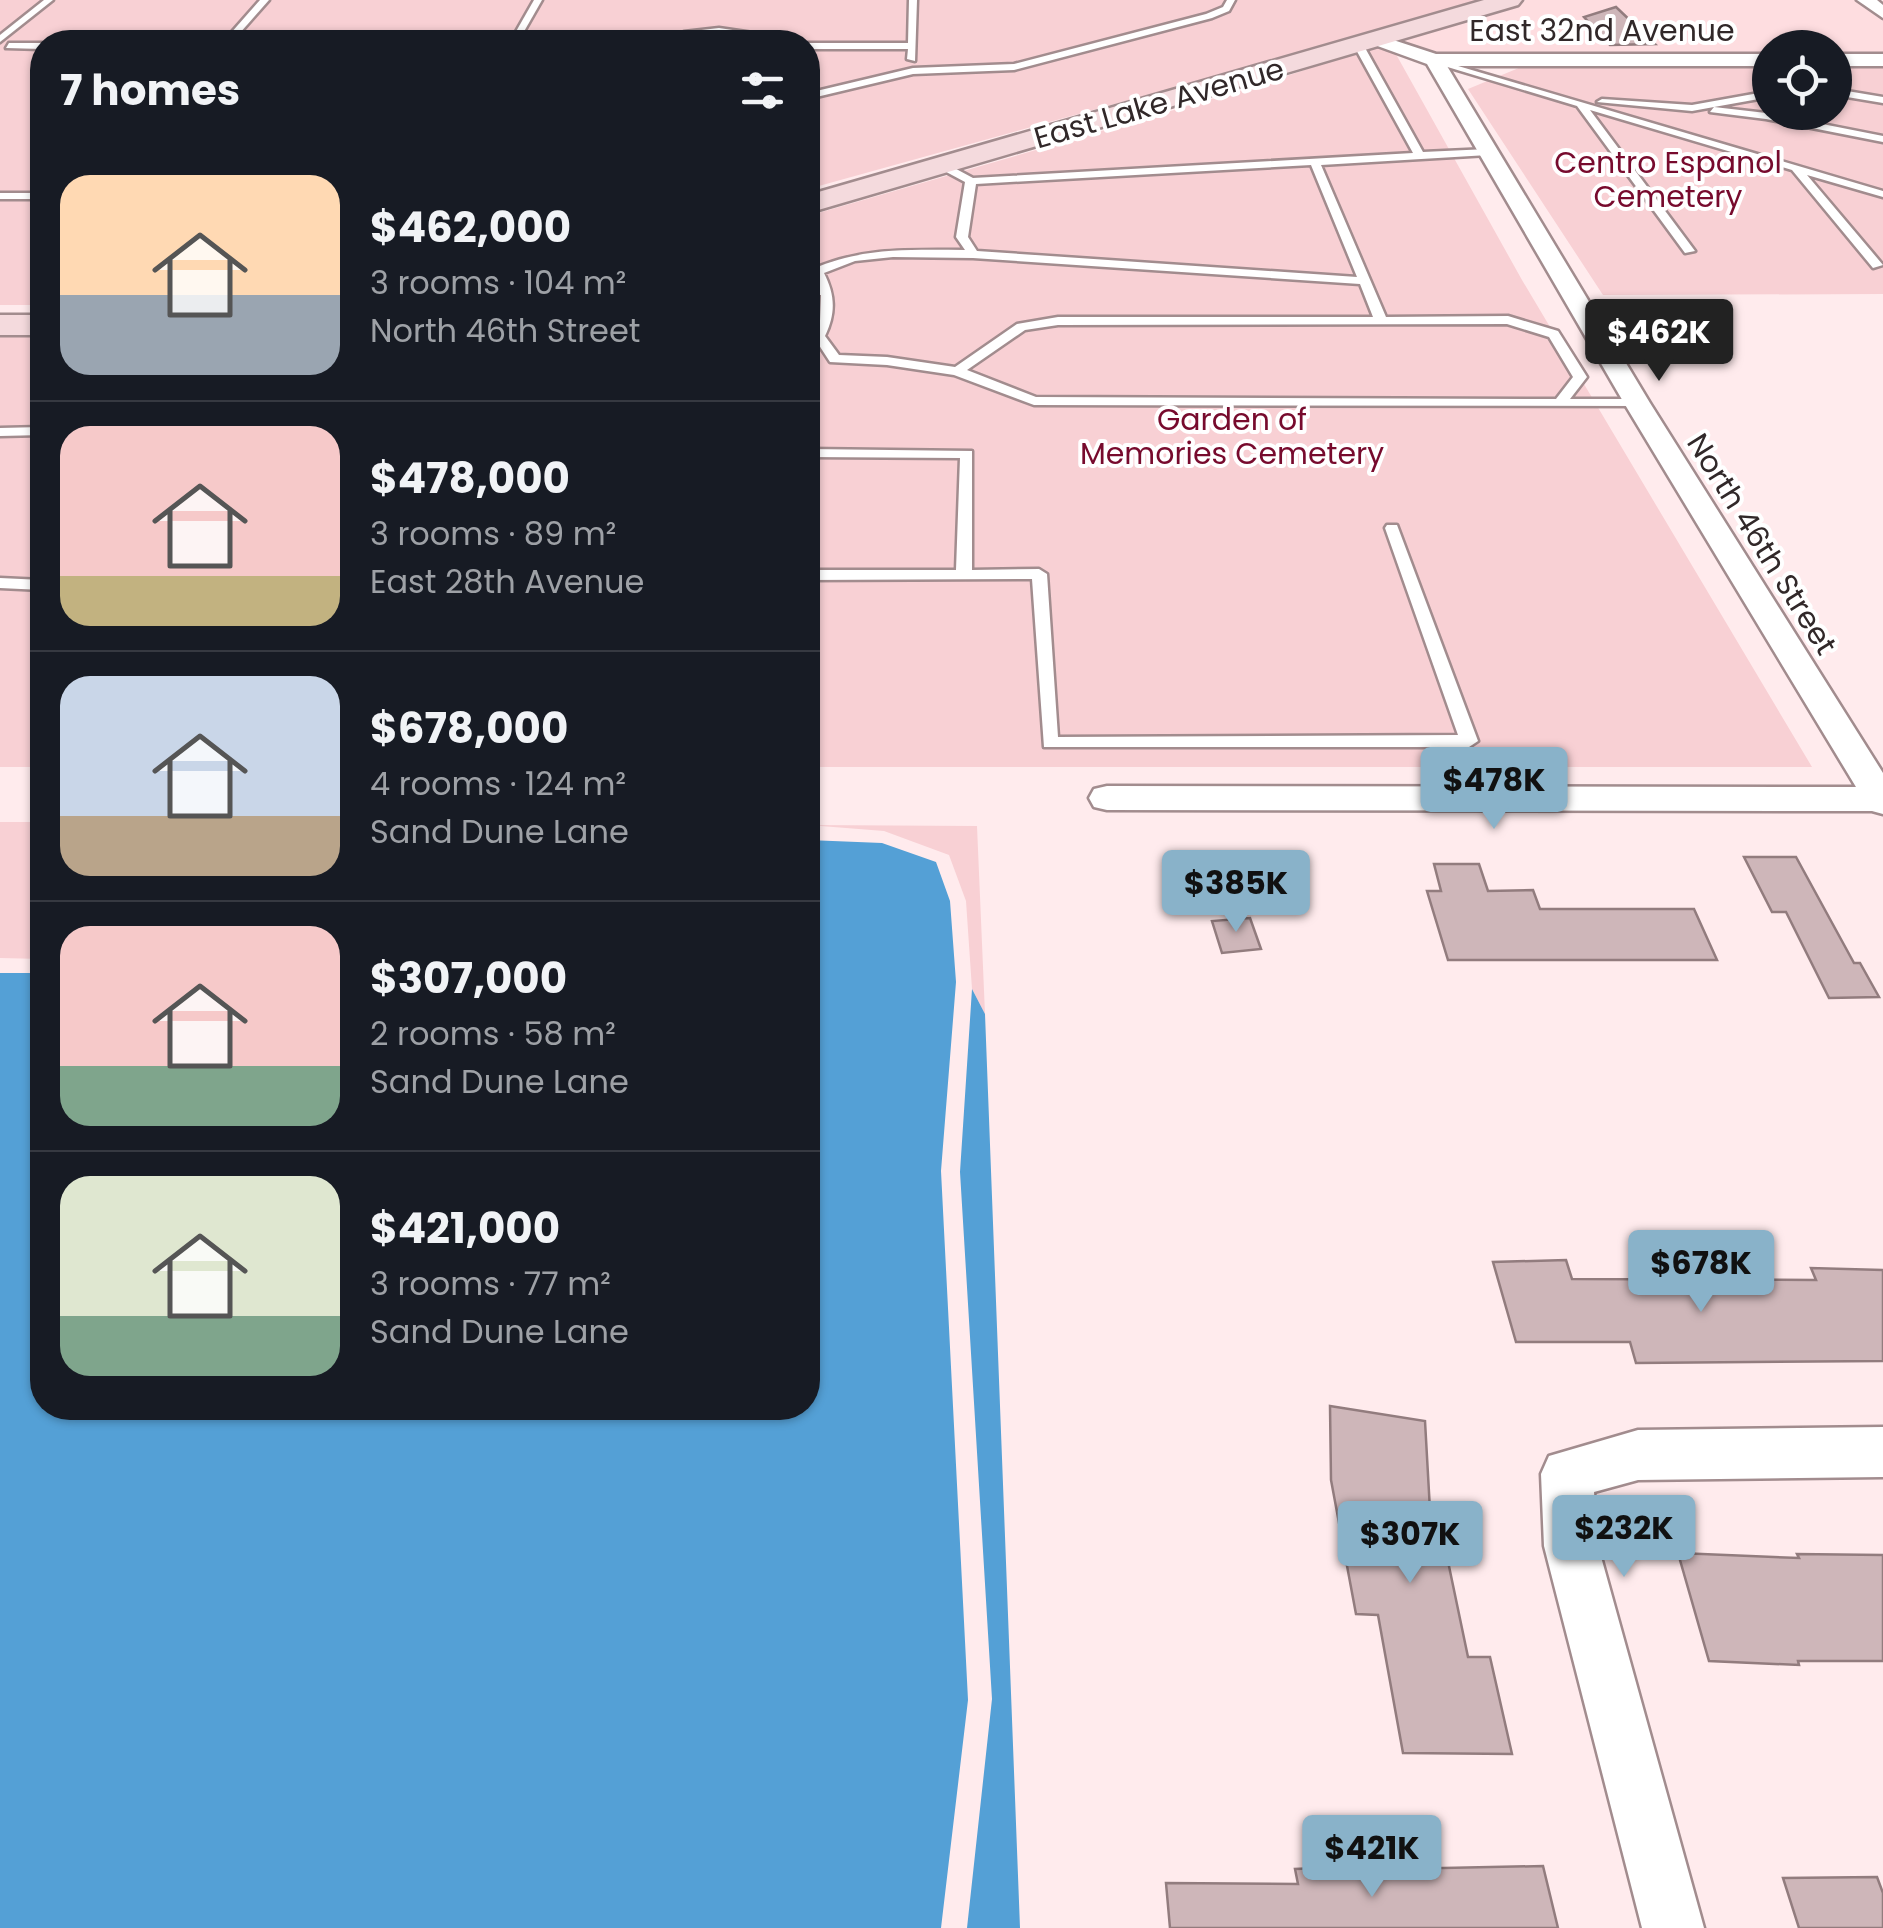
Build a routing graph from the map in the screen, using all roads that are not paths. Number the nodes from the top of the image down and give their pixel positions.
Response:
1 (49, 0) edge
2 (265, 0) edge
3 (538, 0) edge
4 (913, 0) edge
5 (1231, 0) edge
6 (1510, 0) edge
7 (1866, 0) edge
8 (1883, 13) edge
9 (238, 30) edge
10 (521, 30) edge
11 (3, 43) edge
12 (1368, 43) junction
13 (30, 45) edge
14 (820, 46) edge
15 (911, 46) junction
16 (1434, 60) junction
17 (1752, 60) edge
18 (1852, 60) edge
19 (1883, 60) edge
20 (914, 70) junction
21 (1883, 90) edge
22 (1852, 91) edge
23 (820, 93) edge
24 (1852, 94) edge
25 (1550, 96) junction
26 (1752, 97) edge
27 (1883, 100) edge
28 (1582, 106) junction
29 (1692, 108) junction
30 (1883, 139) edge
31 (1488, 152) junction
32 (1420, 156) junction
33 (1315, 162) junction
34 (941, 165) junction
35 (1796, 168) junction
36 (971, 181) junction
37 (1883, 194) edge
38 (0, 196) edge
39 (30, 196) edge
40 (820, 200) edge
41 (1689, 251) dead end
42 (973, 254) junction
43 (1877, 265) dead end
44 (820, 270) edge
45 (820, 278) edge
46 (1364, 281) junction
47 (820, 292) edge
48 (827, 292) junction
49 (1380, 320) junction
50 (0, 324) edge
51 (30, 324) edge
52 (820, 328) edge
53 (820, 343) edge
54 (957, 371) junction
55 (1560, 403) junction
56 (1637, 403) junction
57 (30, 431) edge
58 (0, 432) edge
59 (820, 453) edge
60 (1392, 528) dead end
61 (964, 574) junction
62 (820, 575) edge
63 (0, 584) edge
64 (30, 584) edge
65 (1108, 798) dead end
66 (1882, 800) edge
67 (1883, 1452) edge
68 (1673, 1928) edge

1 - 11 lane
2 - 9 lane
3 - 10 lane
4 - 15 lane
5 - 20 lane
6 - 12 street, East Lake Avenue
7 - 8 street
11 - 13 lane
12 - 16 street
12 - 32 lane
12 - 34 street, East Lake Avenue
14 - 15 lane
15 - 20 lane
16 - 17 street, East 32nd Avenue
16 - 25 lane
16 - 31 street, North 46th Street
18 - 19 street
20 - 23 lane
21 - 22 lane
24 - 27 lane
25 - 28 lane
25 - 29 lane
26 - 29 lane
28 - 35 lane
28 - 41 lane
29 - 30 lane
31 - 32 lane
31 - 56 street, North 46th Street
32 - 33 lane
33 - 36 lane
33 - 46 lane
34 - 36 lane
34 - 40 street, East Lake Avenue
35 - 37 lane
35 - 43 lane
36 - 42 lane
38 - 39 lane
42 - 44 lane
42 - 46 lane
45 - 48 lane
46 - 49 lane
47 - 48 lane
48 - 52 lane
49 - 54 lane
49 - 55 lane
50 - 51 street
53 - 54 lane
54 - 55 lane
55 - 56 lane
56 - 66 street, North 46th Street
57 - 58 lane
59 - 61 lane
60 - 61 lane
61 - 62 lane
63 - 64 lane
65 - 66 street
67 - 68 street

